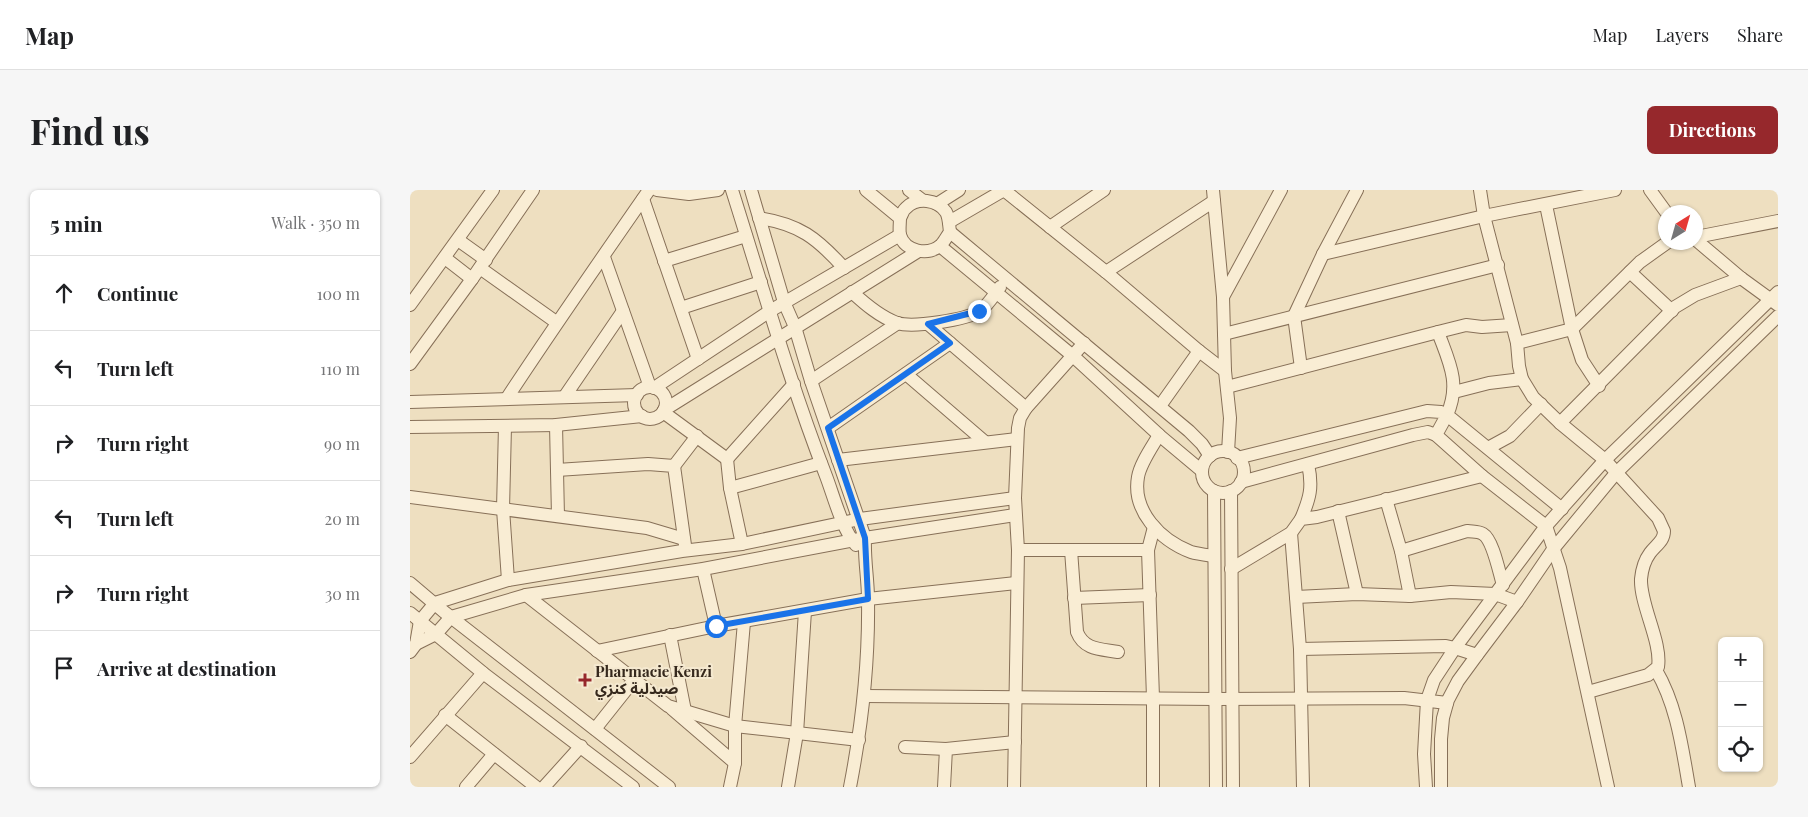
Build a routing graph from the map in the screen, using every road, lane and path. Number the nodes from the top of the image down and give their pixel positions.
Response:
1 (493, 190) edge
2 (533, 190) edge
3 (657, 190) edge
4 (718, 190) edge
5 (732, 190) edge
6 (751, 190) edge
7 (866, 190) edge
8 (909, 190) edge
9 (959, 190) edge
10 (1004, 190) edge
11 (1104, 190) edge
12 (1281, 190) edge
13 (1357, 190) edge
14 (1480, 190) edge
15 (1615, 190) edge
16 (1650, 190) edge
17 (646, 194) edge
18 (1214, 195) edge
19 (922, 200) junction
20 (937, 204) junction
21 (1546, 205) junction
22 (1661, 205) edge
23 (1484, 216) junction
24 (759, 218) junction
25 (900, 218) junction
26 (1778, 221) edge
27 (950, 227) junction
28 (1050, 227) junction
29 (900, 235) junction
30 (746, 236) junction
31 (1703, 237) edge
32 (458, 240) junction
33 (1703, 244) edge
34 (940, 246) junction
35 (1658, 249) edge
36 (918, 252) junction
37 (1323, 254) junction
38 (604, 257) junction
39 (445, 258) junction
40 (664, 260) junction
41 (483, 264) junction
42 (1498, 266) junction
43 (844, 268) junction
44 (1106, 272) junction
45 (1630, 272) junction
46 (1741, 278) junction
47 (472, 279) junction
48 (1006, 279) junction
49 (761, 282) junction
50 (852, 292) junction
51 (996, 293) junction
52 (412, 298) edge
53 (1223, 298) junction
54 (1776, 298) edge
55 (784, 302) junction
56 (681, 308) junction
57 (623, 311) junction
58 (770, 311) junction
59 (1672, 311) junction
60 (1294, 316) junction
61 (1778, 316) edge
62 (556, 322) junction
63 (898, 323) junction
64 (928, 324) junction
65 (1512, 326) junction
66 (796, 327) junction
67 (1572, 329) junction
68 (1438, 332) junction
69 (1224, 334) junction
70 (779, 338) junction
71 (950, 343) junction
72 (1084, 343) junction
73 (1517, 343) junction
74 (1198, 351) junction
75 (1072, 356) junction
76 (698, 359) junction
77 (410, 364) edge
78 (1301, 368) junction
79 (1225, 371) junction
80 (906, 374) junction
81 (1522, 379) junction
82 (812, 381) junction
83 (794, 384) junction
84 (1599, 386) junction
85 (1227, 387) junction
86 (652, 388) junction
87 (1454, 392) junction
88 (637, 395) junction
89 (565, 396) junction
90 (507, 398) junction
91 (410, 402) edge
92 (1541, 404) junction
93 (1160, 406) junction
94 (1026, 408) junction
95 (664, 411) junction
96 (1447, 415) junction
97 (642, 416) junction
98 (1560, 423) junction
99 (556, 425) junction
100 (505, 426) junction
101 (410, 427) edge
102 (828, 428) junction
103 (1159, 435) junction
104 (1436, 435) junction
105 (697, 436) junction
106 (1017, 439) junction
107 (984, 442) junction
108 (1488, 448) junction
109 (1233, 455) junction
110 (1210, 456) junction
111 (727, 459) junction
112 (838, 460) junction
113 (1605, 460) junction
114 (821, 463) junction
115 (1308, 464) junction
116 (674, 466) junction
117 (557, 470) junction
118 (1202, 471) junction
119 (1616, 473) junction
120 (1482, 476) junction
121 (1241, 482) junction
122 (730, 488) junction
123 (1214, 491) junction
124 (1231, 491) junction
125 (410, 498) edge
126 (1015, 498) junction
127 (1386, 500) junction
128 (503, 509) junction
129 (1562, 509) junction
130 (1338, 511) junction
131 (1015, 515) junction
132 (558, 516) junction
133 (860, 519) junction
134 (1301, 519) junction
135 (844, 522) junction
136 (1546, 526) junction
137 (1154, 527) junction
138 (1291, 534) junction
139 (859, 539) junction
140 (685, 544) junction
141 (742, 544) junction
142 (1554, 548) junction
143 (1018, 550) junction
144 (1071, 550) junction
145 (1148, 550) junction
146 (1401, 551) junction
147 (1214, 556) junction
148 (703, 569) junction
149 (1231, 569) junction
150 (508, 580) junction
151 (410, 583) edge
152 (1016, 583) junction
153 (1499, 590) junction
154 (1357, 594) junction
155 (526, 595) junction
156 (1150, 596) junction
157 (1410, 596) junction
158 (1296, 597) junction
159 (1074, 598) junction
160 (868, 599) junction
161 (1517, 602) junction
162 (435, 603) junction
163 (805, 610) junction
164 (410, 613) edge
165 (452, 617) junction
166 (420, 622) junction
167 (744, 622) junction
168 (716, 626) junction
169 (436, 634) junction
170 (670, 635) junction
171 (413, 648) edge
172 (1300, 648) junction
173 (1455, 648) junction
174 (597, 651) junction
175 (1118, 652) dead end
176 (1476, 655) junction
177 (1656, 670) junction
178 (483, 673) junction
179 (634, 680) junction
180 (1588, 692) junction
181 (864, 696) junction
182 (1016, 696) junction
183 (1152, 698) junction
184 (1232, 698) junction
185 (1300, 698) junction
186 (1215, 699) junction
187 (1427, 700) junction
188 (1447, 703) junction
189 (668, 706) junction
190 (685, 711) junction
191 (445, 716) junction
192 (735, 726) junction
193 (595, 729) junction
194 (797, 732) junction
195 (859, 740) junction
196 (1015, 742) junction
197 (581, 746) junction
198 (905, 747) dead end
199 (946, 749) junction
200 (494, 754) junction
201 (410, 757) edge
202 (735, 763) junction
203 (466, 787) edge
204 (536, 787) edge
205 (544, 787) edge
206 (633, 787) edge
207 (669, 787) edge
208 (730, 787) edge
209 (788, 787) edge
210 (850, 787) edge
211 (944, 787) edge
212 (1014, 787) edge
213 (1153, 787) edge
214 (1216, 787) edge
215 (1233, 787) edge
216 (1303, 787) edge
217 (1426, 787) edge
218 (1441, 787) edge
219 (1608, 787) edge
220 (1689, 787) edge

1 - 32 street
2 - 41 street
3 - 4 street
5 - 30 street
6 - 24 street
7 - 25 street
8 - 19 street
9 - 20 street
10 - 27 street
10 - 28 street
11 - 28 street
12 - 53 street
13 - 37 street
14 - 23 street
15 - 21 street
16 - 22 street
17 - 38 street
17 - 40 street
18 - 44 street
18 - 53 street
19 - 20 street
19 - 25 street
20 - 27 street
21 - 23 street
21 - 67 street
23 - 37 street
23 - 42 street
24 - 43 street
24 - 55 street
25 - 29 street
26 - 31 street
27 - 34 street
27 - 48 street
28 - 44 street
29 - 36 street
29 - 43 street
30 - 40 street
30 - 49 street
32 - 39 street
32 - 41 street
33 - 46 street
34 - 36 street
34 - 51 street
35 - 45 street
36 - 50 street
37 - 60 street
38 - 57 street
38 - 62 street
39 - 47 street
39 - 52 street
40 - 56 street
41 - 47 street
41 - 62 street
42 - 60 street
42 - 65 street
43 - 55 street
44 - 74 street
45 - 59 street
45 - 67 street
46 - 54 street
46 - 59 street
47 - 77 street
48 - 51 street
48 - 72 street
49 - 56 street
49 - 58 street
50 - 63 street
50 - 66 street
51 - 64 street
51 - 75 street
53 - 69 street
54 - 113 street
55 - 58 street
55 - 66 street
56 - 76 street
57 - 86 street
57 - 89 street
58 - 70 street
58 - 76 street
59 - 84 street
60 - 69 street
60 - 78 street
61 - 119 street
62 - 90 street
63 - 64 street
63 - 82 street
64 - 71 street
65 - 68 street
65 - 73 street
66 - 70 street
66 - 82 street
67 - 73 street
67 - 84 street
68 - 78 street
68 - 87 street
69 - 79 street
70 - 83 street
70 - 95 street
71 - 80 street
71 - 94 street
72 - 75 street
72 - 93 street
73 - 81 street
74 - 79 street
74 - 93 street
75 - 94 street
75 - 103 street
76 - 86 street
78 - 85 street
79 - 85 street
80 - 102 street
80 - 107 street
81 - 87 street
81 - 92 street
82 - 102 street
83 - 111 street
83 - 114 street
84 - 98 street
85 - 109 street
86 - 88 street
86 - 95 street
87 - 96 street
88 - 89 street
88 - 97 street
89 - 90 street
90 - 91 street
92 - 98 street
92 - 108 street
93 - 110 street
94 - 106 street
95 - 97 street
95 - 105 street
96 - 104 street
96 - 108 street
96 - 109 street
97 - 99 street
98 - 113 street
99 - 100 street
99 - 117 street
100 - 101 street
100 - 128 street
102 - 112 street
103 - 118 street
103 - 137 street
104 - 115 street
104 - 120 street
105 - 111 street
105 - 116 street
106 - 107 street
106 - 126 street
107 - 112 street
108 - 129 street
109 - 110 street
109 - 121 street
110 - 118 street
111 - 122 street
112 - 133 street
113 - 119 street
113 - 129 street
114 - 122 street
114 - 135 street
115 - 121 street
115 - 134 street
116 - 117 street
116 - 140 street
117 - 132 street
118 - 123 street
119 - 142 street
119 - 177 street
120 - 127 street
120 - 136 street
121 - 124 street
122 - 141 street
123 - 124 street
123 - 147 street
124 - 149 street
125 - 128 street
126 - 131 street
126 - 133 street
127 - 130 street
127 - 146 street
128 - 132 street
128 - 150 street
129 - 136 street
130 - 134 street
130 - 154 street
131 - 139 street
131 - 143 street
132 - 140 street
133 - 135 street
133 - 139 street
134 - 138 street
135 - 139 street
135 - 141 street
136 - 142 street
136 - 153 street
137 - 145 street
137 - 147 street
138 - 149 street
138 - 158 street
139 - 148 street
139 - 160 street
140 - 141 street
140 - 150 street
142 - 161 street
142 - 180 street
143 - 144 street
143 - 152 street
144 - 145 street
144 - 159 street
145 - 156 street
146 - 153 street
146 - 157 street
147 - 186 street
148 - 155 street
148 - 168 street
149 - 184 street
150 - 162 street
151 - 162 street
152 - 160 street
152 - 182 street
153 - 157 street
153 - 161 street
153 - 173 street
154 - 157 street
154 - 158 street
155 - 165 street
155 - 174 street
156 - 159 street
156 - 183 street
158 - 172 street
159 - 175 street
160 - 163 street
160 - 181 street
161 - 176 street
162 - 165 street
162 - 166 street
163 - 167 street
163 - 194 street
164 - 166 street
165 - 169 street
165 - 193 street
166 - 169 street
166 - 171 street
167 - 168 street
167 - 192 street
168 - 170 street
169 - 171 street
169 - 178 street
170 - 174 street
170 - 190 street
172 - 173 street
172 - 185 street
173 - 176 street
173 - 187 street
174 - 179 street
176 - 188 street
177 - 180 street
177 - 220 street
178 - 191 street
178 - 197 street
179 - 189 street
179 - 193 street
180 - 219 street
181 - 182 street
181 - 195 street
182 - 183 street
182 - 196 street
183 - 186 street
183 - 213 street
184 - 185 street
184 - 186 street
184 - 215 street
185 - 187 street
185 - 216 street
186 - 214 street
187 - 188 street
187 - 217 street
188 - 218 street
189 - 190 street
189 - 202 street
190 - 192 street
191 - 200 street
191 - 201 street
192 - 194 street
192 - 202 street
193 - 207 street
194 - 195 street
194 - 209 street
195 - 210 street
196 - 199 street
196 - 212 street
197 - 205 street
197 - 206 street
198 - 199 street
199 - 211 street
200 - 203 street
200 - 204 street
202 - 208 street

